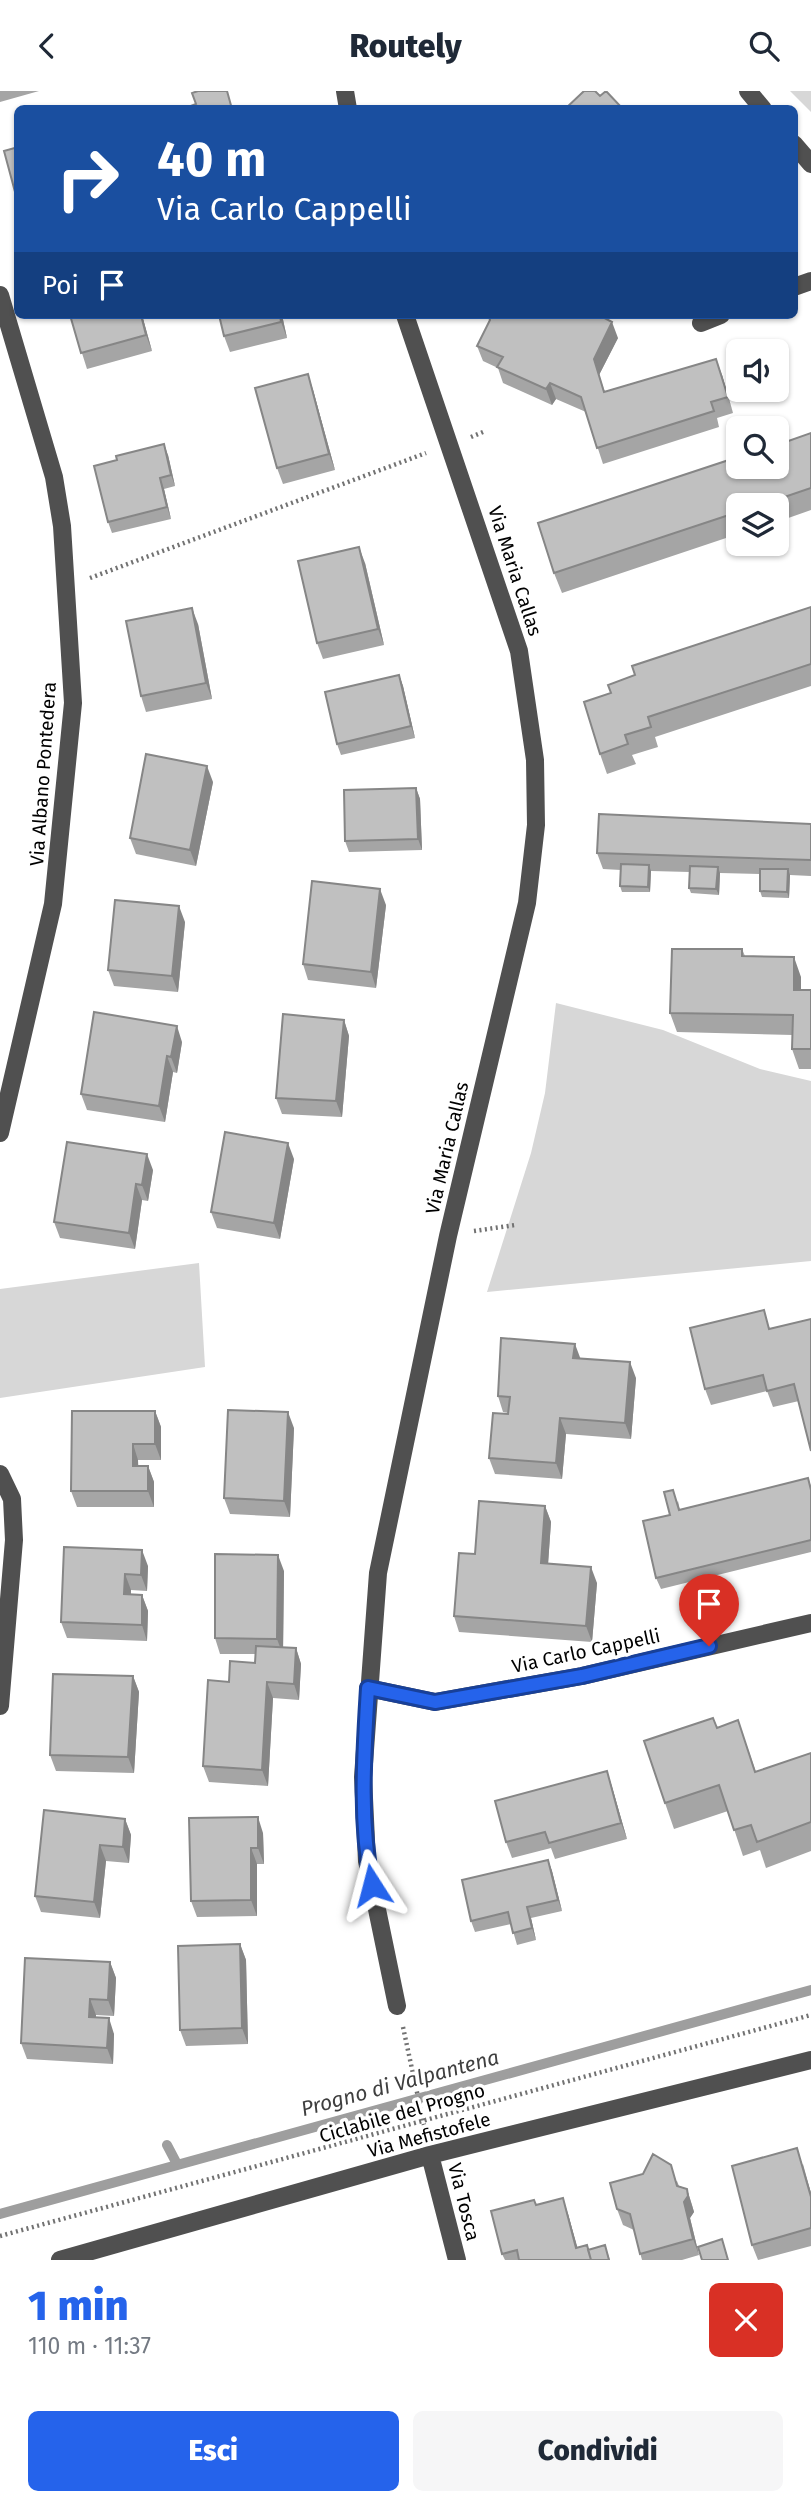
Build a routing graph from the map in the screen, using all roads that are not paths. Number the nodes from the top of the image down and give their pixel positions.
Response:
1 (748, 91) edge
2 (760, 105) edge
3 (798, 149) edge
4 (811, 164) edge
5 (0, 295) edge
6 (406, 319) edge
7 (712, 319) edge
8 (701, 323) dead end
9 (0, 1133) edge
10 (0, 1474) edge
11 (811, 1623) edge
12 (368, 1688) junction
13 (0, 1706) edge
14 (397, 2006) dead end
15 (811, 2060) edge
16 (430, 2155) junction
17 (60, 2260) edge
18 (457, 2260) edge

1 - 2 street
3 - 4 street
5 - 9 street, Via Albano Pontedera
6 - 12 street, Via Maria Callas
7 - 8 street
10 - 13 street
11 - 12 street, Via Carlo Cappelli
12 - 14 street, Via Maria Callas
15 - 16 street, Via Mefistofele
16 - 17 street, Via Mefistofele
16 - 18 street, Via Tosca

